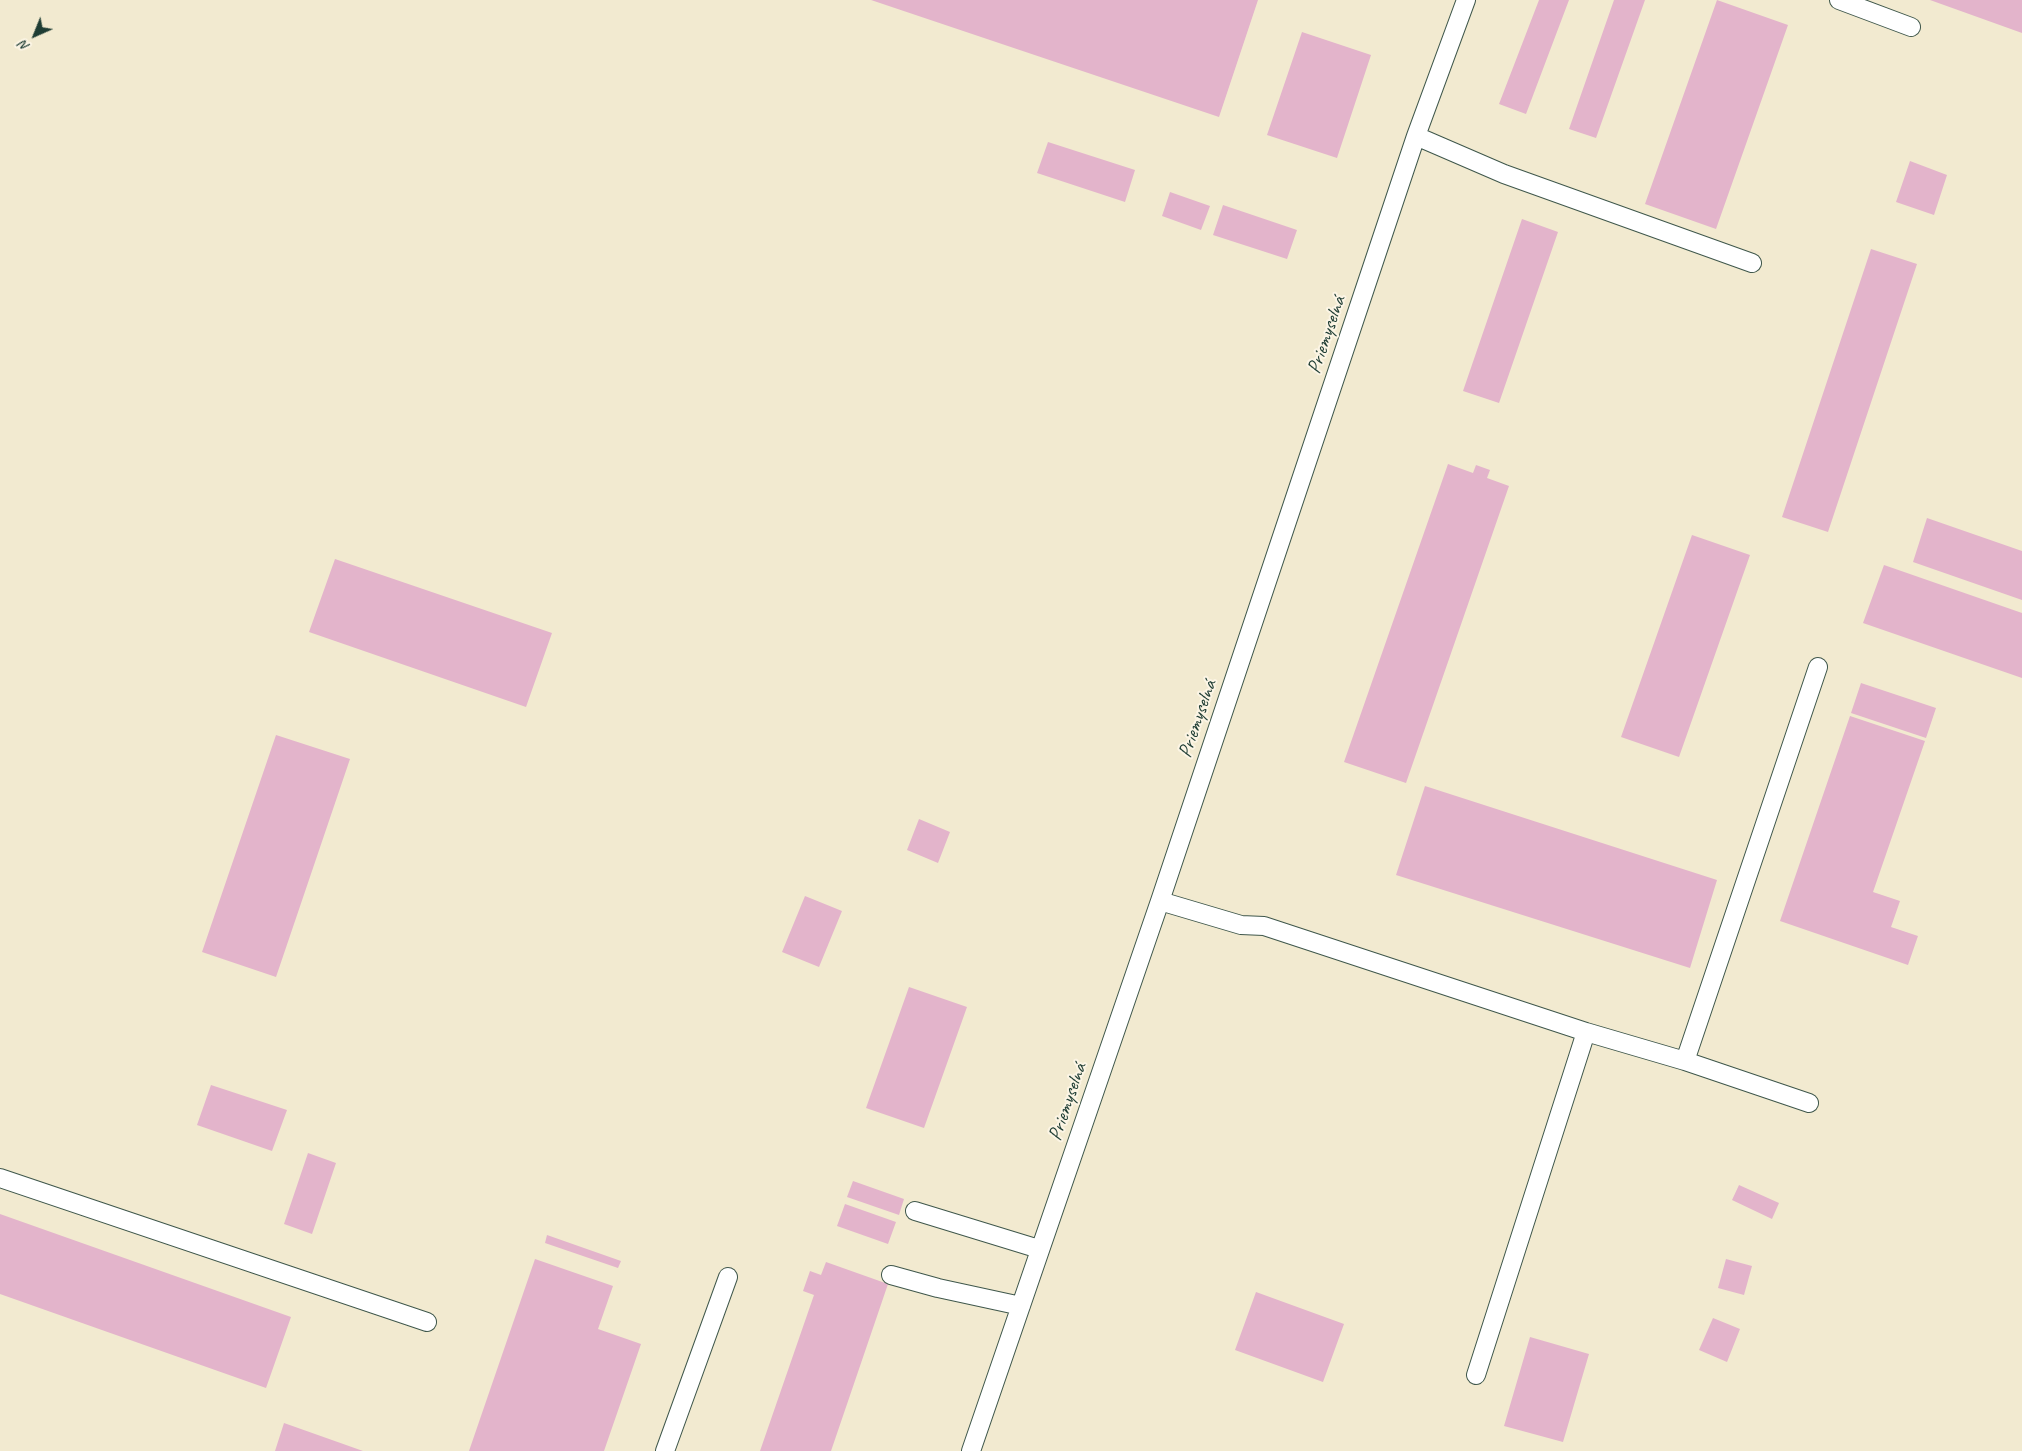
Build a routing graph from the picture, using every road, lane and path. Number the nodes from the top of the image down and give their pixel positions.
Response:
1 (1466, 0) edge
2 (1839, 0) edge
3 (1912, 27) dead end
4 (1416, 136) junction
5 (1752, 263) dead end
6 (1818, 667) dead end
7 (1160, 901) junction
8 (1586, 1032) junction
9 (1685, 1061) junction
10 (1809, 1102) dead end
11 (0, 1178) edge
12 (915, 1211) dead end
13 (1039, 1249) junction
14 (891, 1274) dead end
15 (728, 1277) dead end
16 (1021, 1306) junction
17 (427, 1322) dead end
18 (1476, 1375) dead end
19 (665, 1451) edge
20 (971, 1451) edge

1 - 4 lane, Priemyselná
2 - 3 lane
4 - 5 lane
4 - 7 lane, Priemyselná
6 - 9 lane
7 - 8 lane
7 - 13 lane, Priemyselná
8 - 9 lane
8 - 18 lane
9 - 10 lane
11 - 17 lane
12 - 13 lane
13 - 16 lane, Priemyselná
14 - 16 lane
15 - 19 lane
16 - 20 lane, Priemyselná

